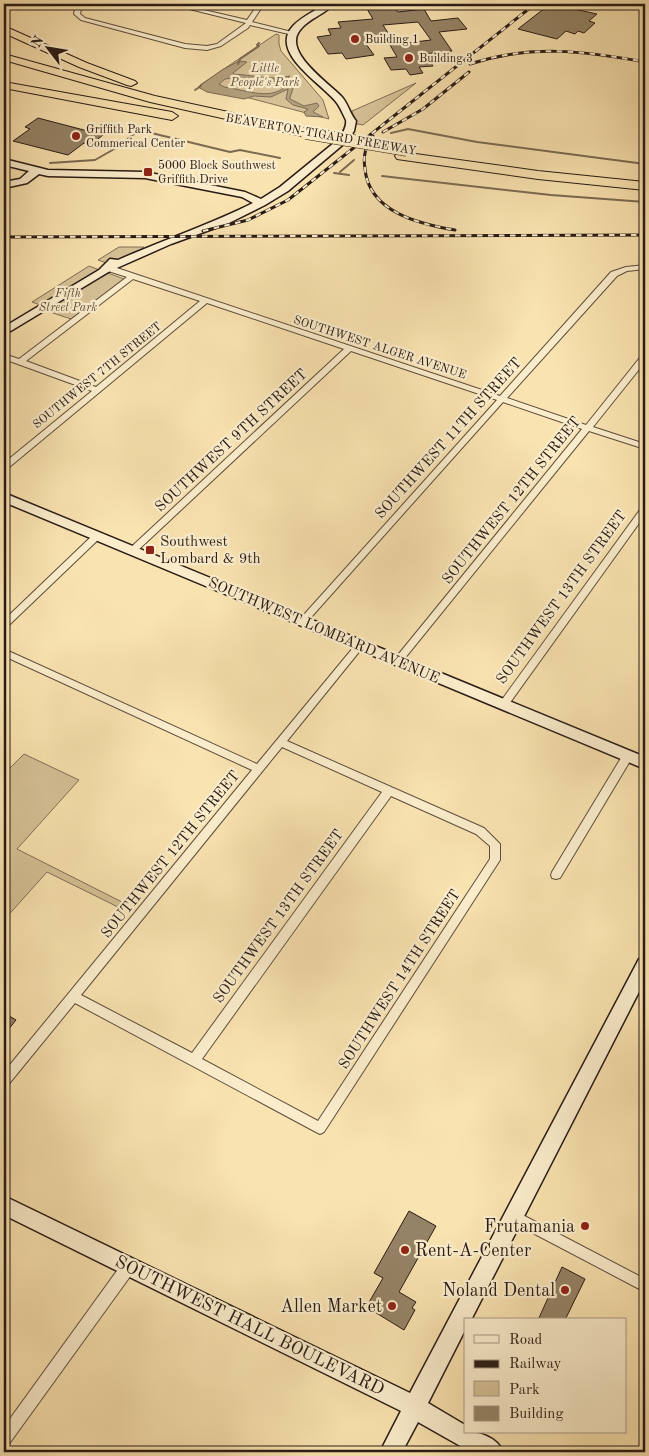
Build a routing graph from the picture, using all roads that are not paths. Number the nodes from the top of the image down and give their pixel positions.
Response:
1 (79, 4) edge
2 (172, 4) edge
3 (260, 4) edge
4 (330, 4) edge
5 (248, 23) junction
6 (4, 29) edge
7 (293, 33) junction
8 (4, 57) edge
9 (4, 64) edge
10 (4, 85) edge
11 (226, 117) junction
12 (283, 135) junction
13 (303, 135) junction
14 (404, 153) junction
15 (4, 162) edge
16 (36, 171) junction
17 (645, 180) edge
18 (4, 185) edge
19 (645, 186) edge
20 (259, 202) junction
21 (645, 267) edge
22 (108, 268) junction
23 (132, 276) junction
24 (205, 301) junction
25 (4, 332) edge
26 (349, 349) junction
27 (4, 356) edge
28 (645, 358) edge
29 (20, 362) junction
30 (97, 390) junction
31 (502, 399) junction
32 (589, 428) junction
33 (645, 447) edge
34 (4, 467) edge
35 (4, 497) edge
36 (645, 510) edge
37 (97, 536) junction
38 (132, 550) junction
39 (303, 621) junction
40 (4, 624) edge
41 (360, 645) junction
42 (4, 652) edge
43 (398, 661) junction
44 (504, 704) junction
45 (280, 742) junction
46 (628, 756) junction
47 (645, 763) edge
48 (259, 768) junction
49 (389, 790) junction
50 (556, 875) dead end
51 (645, 964) edge
52 (73, 996) junction
53 (194, 1060) junction
54 (4, 1081) edge
55 (4, 1205) edge
56 (515, 1217) junction
57 (129, 1266) junction
58 (645, 1286) edge
59 (416, 1406) junction
60 (4, 1440) edge
61 (391, 1452) edge
62 (492, 1452) edge

1 - 5 street
2 - 5 street
3 - 5 street
4 - 7 street
5 - 7 street
6 - 11 highway
7 - 20 street
8 - 11 highway, BEAVERTON-TIGARD FREEWAY
9 - 12 highway, BEAVERTON-TIGARD FREEWAY
10 - 12 highway
11 - 13 highway, BEAVERTON-TIGARD FREEWAY
12 - 13 highway, BEAVERTON-TIGARD FREEWAY
13 - 14 highway, BEAVERTON-TIGARD FREEWAY
14 - 17 highway, BEAVERTON-TIGARD FREEWAY
14 - 19 highway, BEAVERTON-TIGARD FREEWAY
15 - 16 street
16 - 18 street
16 - 20 street
20 - 22 street
21 - 31 street, SOUTHWEST 11TH STREET
22 - 23 street, SOUTHWEST ALGER AVENUE
22 - 25 street
23 - 24 street, SOUTHWEST ALGER AVENUE
23 - 29 street
24 - 26 street, SOUTHWEST ALGER AVENUE
24 - 30 street, SOUTHWEST 7TH STREET
26 - 31 street, SOUTHWEST ALGER AVENUE
26 - 38 street, SOUTHWEST 9TH STREET
27 - 29 street
28 - 32 street, SOUTHWEST 12TH STREET
29 - 30 street
30 - 34 street, SOUTHWEST 7TH STREET
31 - 32 street, SOUTHWEST ALGER AVENUE
31 - 39 street, SOUTHWEST 11TH STREET
32 - 33 street, SOUTHWEST ALGER AVENUE
32 - 43 street, SOUTHWEST 12TH STREET
35 - 37 street, SOUTHWEST LOMBARD AVENUE
36 - 44 street, SOUTHWEST 13TH STREET
37 - 38 street, SOUTHWEST LOMBARD AVENUE
37 - 40 street
38 - 39 street, SOUTHWEST LOMBARD AVENUE
39 - 41 street, SOUTHWEST LOMBARD AVENUE
41 - 43 street, SOUTHWEST LOMBARD AVENUE
41 - 45 street, SOUTHWEST 12TH STREET
42 - 48 street
43 - 44 street, SOUTHWEST LOMBARD AVENUE
44 - 46 street, SOUTHWEST LOMBARD AVENUE
45 - 48 street, SOUTHWEST 12TH STREET
45 - 49 street
46 - 47 street, SOUTHWEST LOMBARD AVENUE
46 - 50 street
48 - 52 street, SOUTHWEST 12TH STREET
49 - 53 street, SOUTHWEST 13TH STREET
49 - 53 street, SOUTHWEST 14TH STREET
51 - 56 street
52 - 53 street
52 - 54 street, SOUTHWEST 12TH STREET
55 - 57 street, SOUTHWEST HALL BOULEVARD
56 - 58 street
56 - 59 street
57 - 59 street, SOUTHWEST HALL BOULEVARD
57 - 60 street
59 - 61 street
59 - 62 street, SOUTHWEST HALL BOULEVARD

